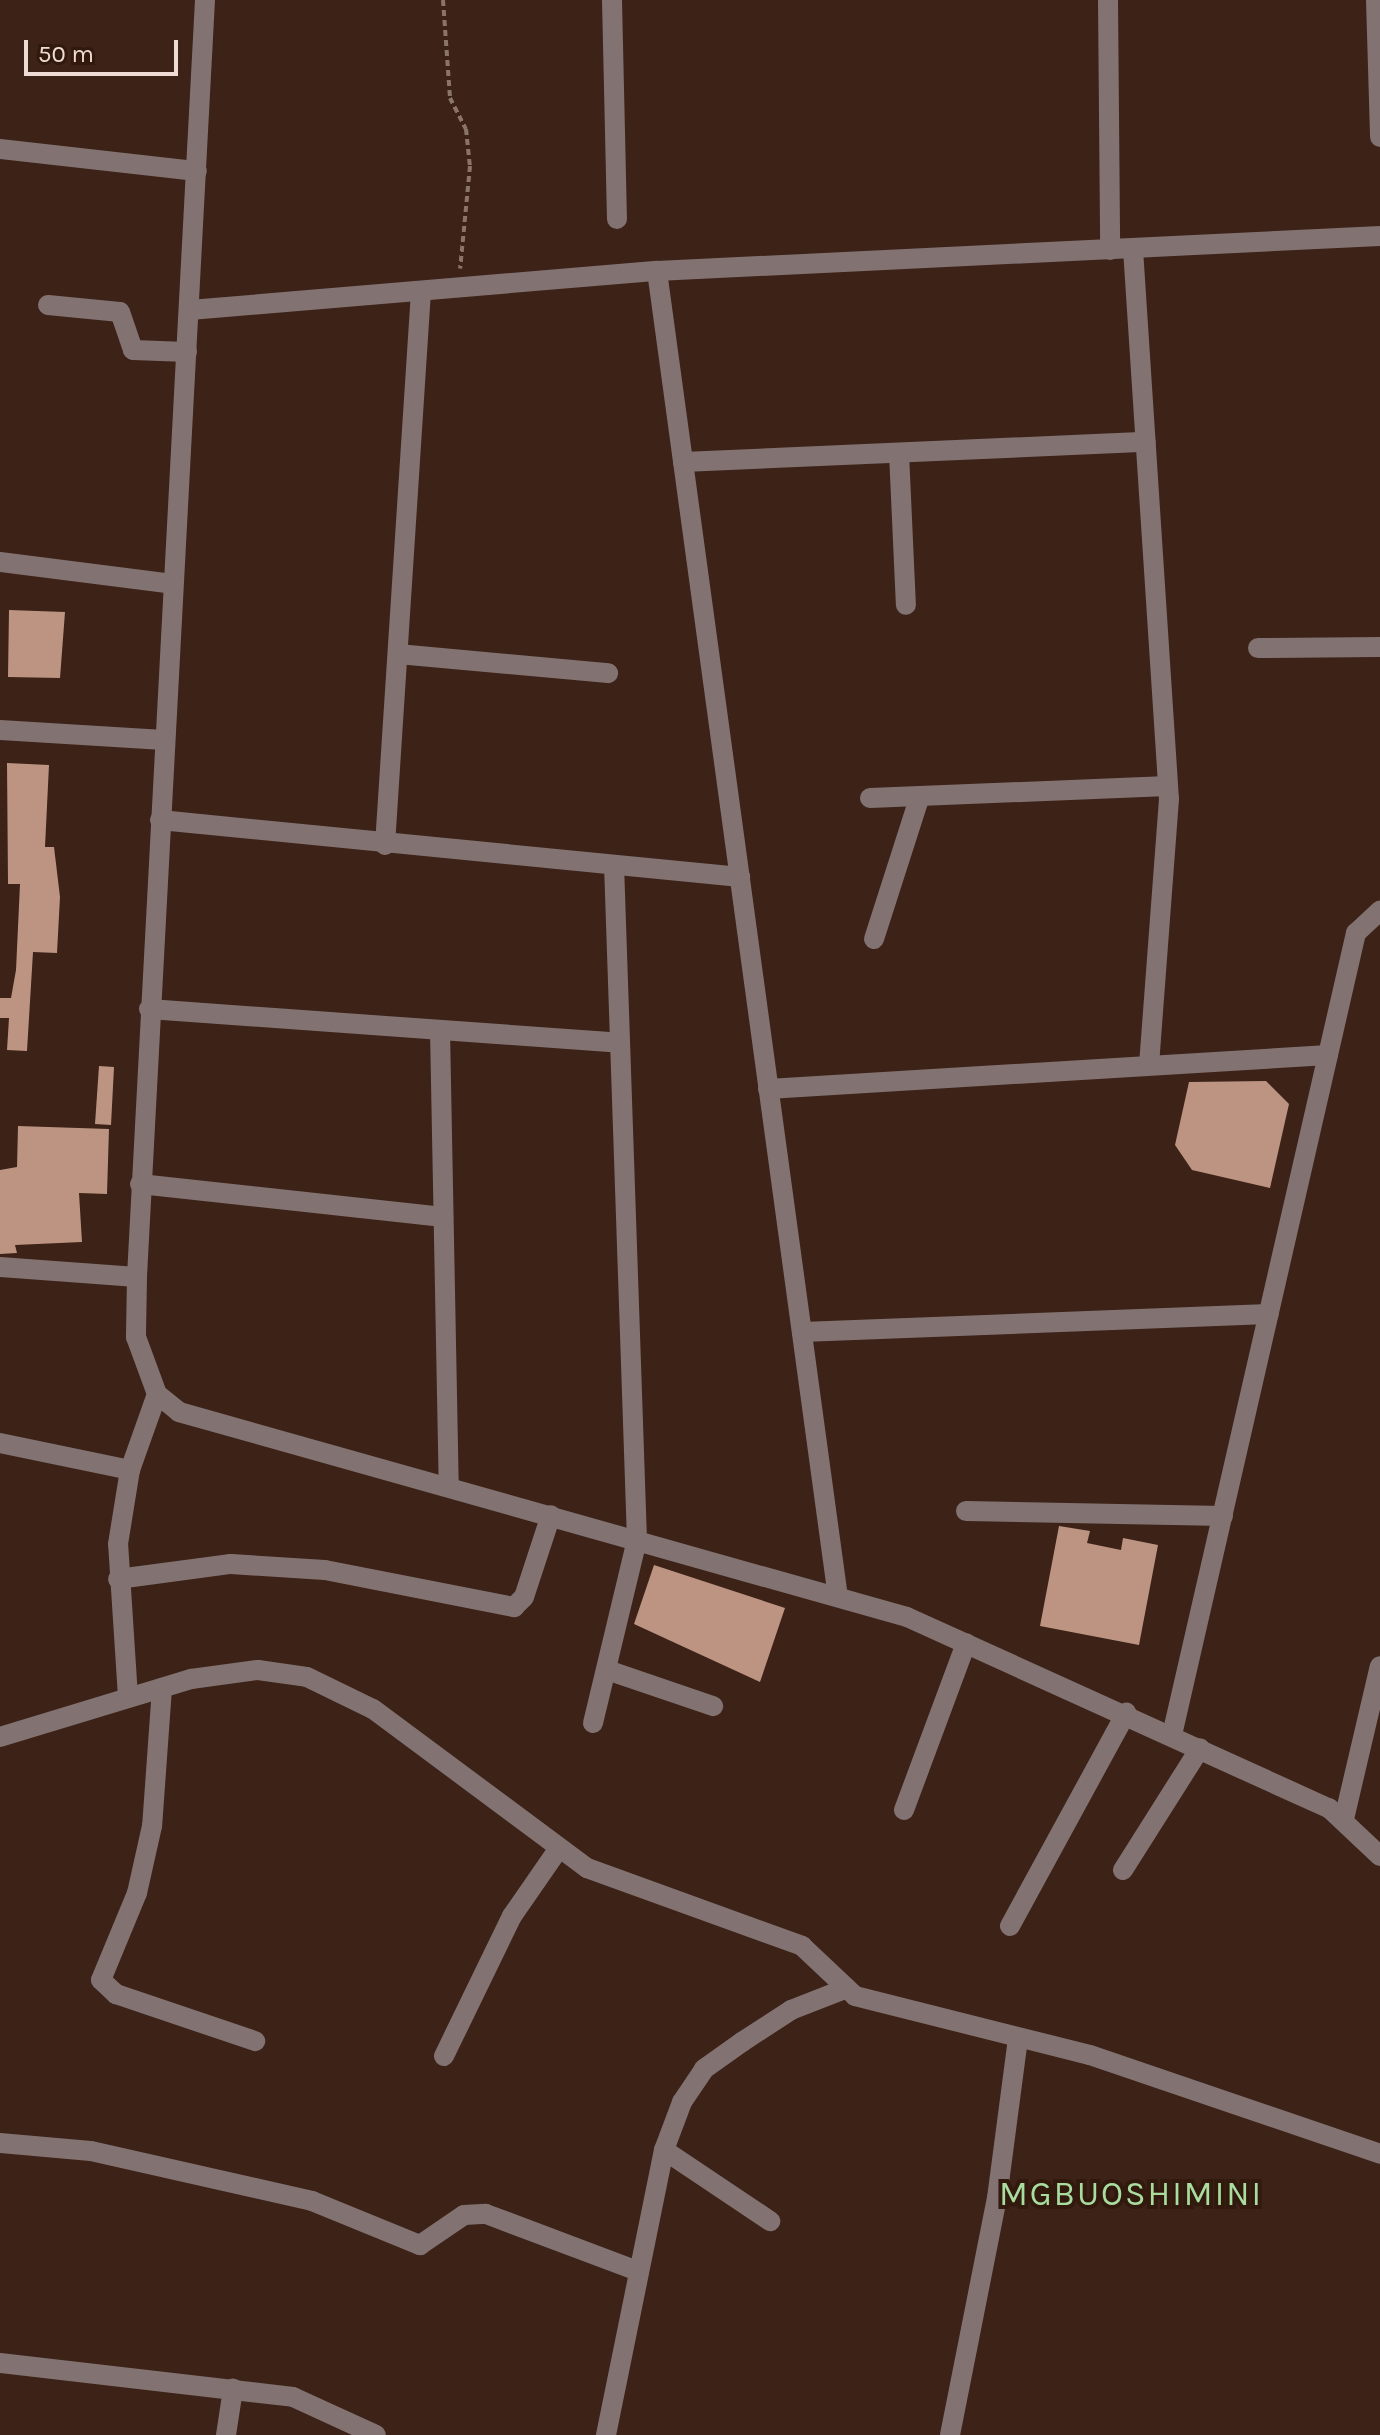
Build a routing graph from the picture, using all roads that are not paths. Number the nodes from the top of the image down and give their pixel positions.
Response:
1 (205, 0) edge
2 (612, 0) edge
3 (1108, 0) edge
4 (1376, 0) edge
5 (1380, 137) edge
6 (0, 149) edge
7 (197, 171) junction
8 (617, 219) dead end
9 (1380, 236) edge
10 (1133, 249) junction
11 (1110, 250) junction
12 (657, 271) junction
13 (421, 291) junction
14 (48, 305) dead end
15 (190, 310) junction
16 (187, 352) junction
17 (1146, 442) junction
18 (899, 453) junction
19 (683, 462) junction
20 (0, 562) edge
21 (173, 584) junction
22 (906, 605) dead end
23 (1380, 647) edge
24 (1258, 648) dead end
25 (398, 654) junction
26 (608, 673) dead end
27 (0, 730) edge
28 (164, 740) junction
29 (1168, 786) junction
30 (920, 796) junction
31 (870, 798) dead end
32 (160, 820) junction
33 (385, 845) junction
34 (614, 866) junction
35 (740, 877) junction
36 (1380, 911) edge
37 (874, 939) dead end
38 (149, 1009) junction
39 (440, 1030) junction
40 (620, 1043) junction
41 (1328, 1055) junction
42 (1149, 1065) junction
43 (768, 1089) junction
44 (140, 1184) junction
45 (443, 1217) junction
46 (0, 1267) edge
47 (137, 1277) junction
48 (1269, 1314) junction
49 (802, 1332) junction
50 (157, 1394) junction
51 (0, 1443) edge
52 (130, 1470) junction
53 (449, 1487) junction
54 (966, 1511) dead end
55 (551, 1515) junction
56 (1223, 1516) junction
57 (637, 1540) junction
58 (118, 1579) junction
59 (838, 1597) junction
60 (966, 1643) junction
61 (1380, 1666) edge
62 (610, 1671) junction
63 (162, 1688) junction
64 (128, 1697) junction
65 (713, 1706) dead end
66 (1126, 1713) junction
67 (593, 1723) dead end
68 (1172, 1735) junction
69 (0, 1737) edge
70 (1200, 1748) junction
71 (904, 1810) dead end
72 (1344, 1819) junction
73 (559, 1848) junction
74 (1380, 1856) edge
75 (1123, 1870) dead end
76 (1010, 1926) dead end
77 (847, 1988) junction
78 (1018, 2038) junction
79 (255, 2041) dead end
80 (444, 2056) dead end
81 (0, 2143) edge
82 (664, 2150) junction
83 (1380, 2154) edge
84 (770, 2221) dead end
85 (638, 2271) junction
86 (0, 2363) edge
87 (233, 2389) junction
88 (226, 2435) edge
89 (376, 2435) edge
90 (606, 2435) edge
91 (950, 2435) edge

1 - 7 street
2 - 8 street
3 - 11 street
4 - 5 street
6 - 7 street
7 - 15 street
9 - 10 street
10 - 11 street
10 - 17 street
11 - 12 street
12 - 13 street
12 - 19 street
13 - 15 street
13 - 25 street
14 - 16 street
15 - 16 street
16 - 21 street
17 - 18 street
17 - 29 street
18 - 19 street
18 - 22 street
19 - 35 street
20 - 21 street
21 - 28 street
23 - 24 street
25 - 26 street
25 - 33 street
27 - 28 street
28 - 32 street
29 - 30 street
29 - 42 street
30 - 31 street
30 - 37 street
32 - 33 street
32 - 38 street
33 - 34 street
34 - 35 street
34 - 40 street
35 - 43 street
36 - 41 street
38 - 39 street
38 - 44 street
39 - 40 street
39 - 45 street
40 - 57 street
41 - 42 street
41 - 48 street
42 - 43 street
43 - 49 street
44 - 45 street
44 - 47 street
45 - 53 street
46 - 47 street
47 - 50 street
48 - 49 street
48 - 56 street
49 - 59 street
50 - 52 street
50 - 53 street
51 - 52 street
52 - 58 street
53 - 55 street
54 - 56 street
55 - 57 street
55 - 58 street
56 - 68 street
57 - 59 street
57 - 62 street
58 - 64 street
59 - 60 street
60 - 66 street
60 - 71 street
61 - 72 street
62 - 65 street
62 - 67 street
63 - 64 street
63 - 73 street
63 - 79 street
64 - 69 street
66 - 68 street
66 - 76 street
68 - 70 street
70 - 72 street
70 - 75 street
72 - 74 street
73 - 77 street
73 - 80 street
77 - 78 street
77 - 82 street
78 - 83 street
78 - 91 street
81 - 85 street
82 - 84 street
82 - 85 street
85 - 90 street
86 - 87 street
87 - 88 street
87 - 89 street

